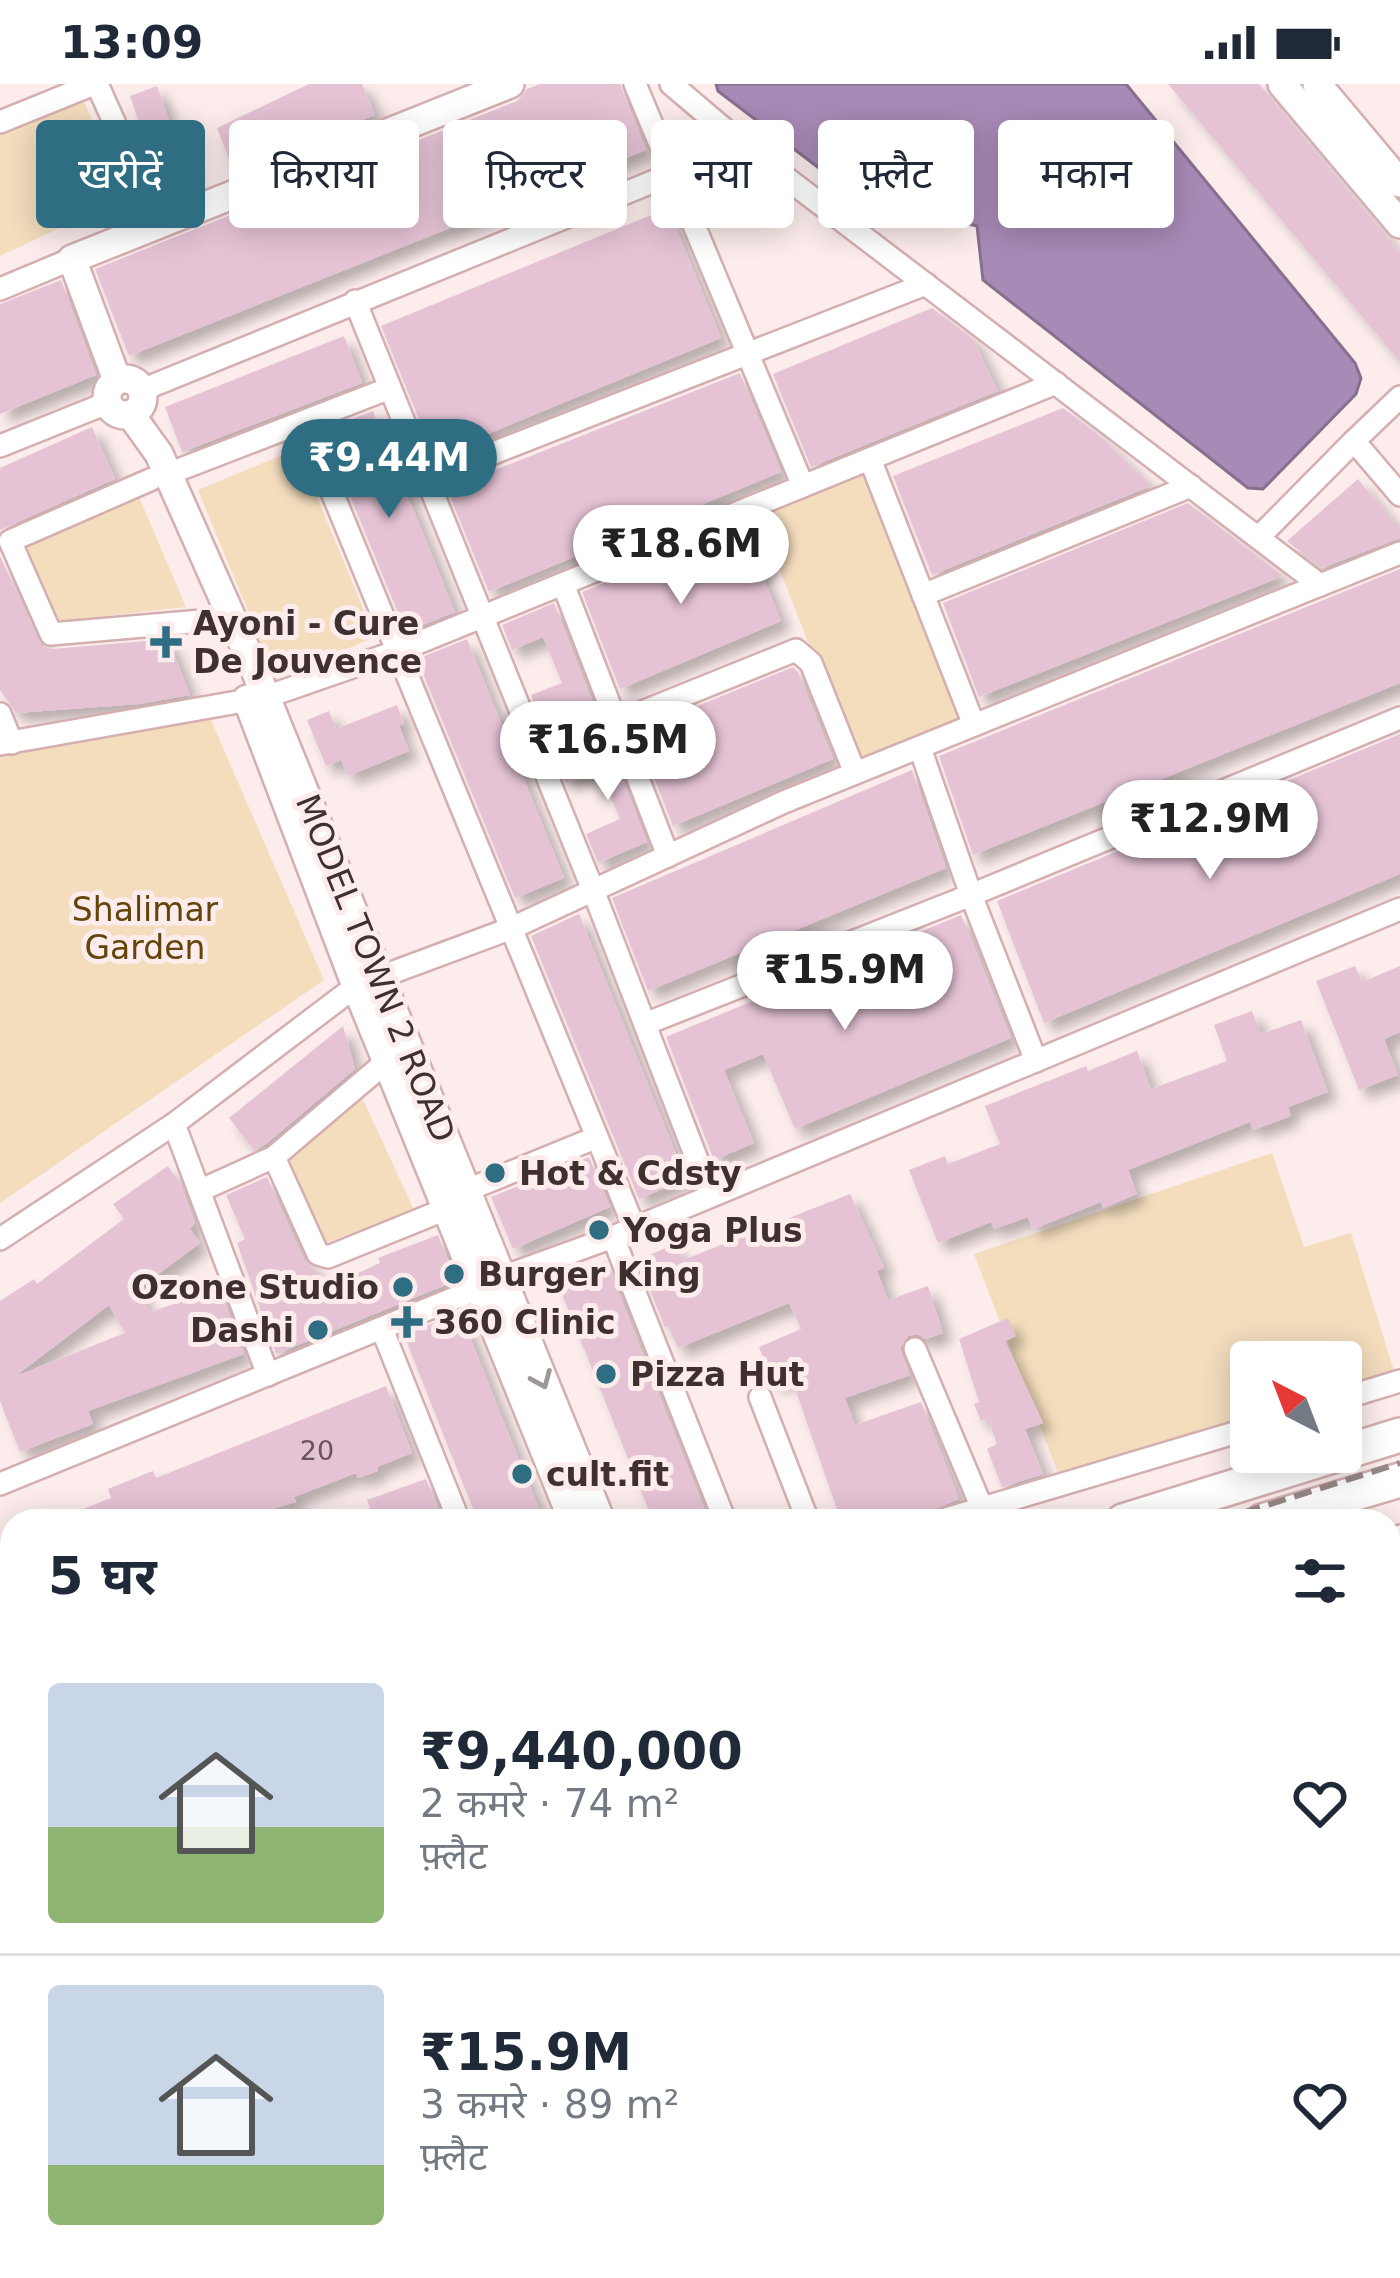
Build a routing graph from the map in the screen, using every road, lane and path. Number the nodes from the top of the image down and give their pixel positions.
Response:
1 (96, 84) edge
2 (510, 84) edge
3 (635, 84) edge
4 (671, 84) edge
5 (1282, 84) edge
6 (1317, 84) edge
7 (112, 120) edge
8 (713, 120) edge
9 (651, 121) edge
10 (0, 122) edge
11 (651, 182) edge
12 (1400, 183) edge
13 (794, 184) edge
14 (205, 206) edge
15 (1400, 224) edge
16 (150, 228) edge
17 (695, 228) edge
18 (72, 259) junction
19 (926, 284) junction
20 (1, 287) edge
21 (355, 301) junction
22 (747, 355) junction
23 (1056, 383) junction
24 (390, 388) junction
25 (1400, 397) edge
26 (127, 402) junction
27 (304, 424) junction
28 (1354, 441) junction
29 (0, 446) edge
30 (870, 459) junction
31 (159, 476) junction
32 (427, 479) junction
33 (803, 486) junction
34 (1191, 486) junction
35 (1400, 495) edge
36 (1260, 536) junction
37 (1400, 554) edge
38 (563, 584) junction
39 (1321, 585) junction
40 (923, 595) junction
41 (483, 617) junction
42 (213, 620) junction
43 (398, 651) junction
44 (257, 700) junction
45 (0, 714) edge
46 (1400, 718) edge
47 (618, 721) junction
48 (974, 725) junction
49 (6, 744) edge
50 (920, 748) junction
51 (538, 754) junction
52 (856, 773) junction
53 (668, 856) junction
54 (593, 890) junction
55 (971, 895) junction
56 (1400, 909) edge
57 (512, 928) junction
58 (367, 980) junction
59 (645, 1024) junction
60 (1036, 1061) junction
61 (386, 1062) junction
62 (174, 1124) junction
63 (596, 1138) junction
64 (274, 1157) junction
65 (199, 1191) junction
66 (711, 1196) junction
67 (456, 1200) junction
68 (634, 1226) junction
69 (613, 1237) junction
70 (0, 1239) edge
71 (489, 1284) junction
72 (382, 1328) junction
73 (916, 1349) dead end
74 (268, 1375) junction
75 (1400, 1381) edge
76 (1362, 1393) edge
77 (760, 1397) dead end
78 (1230, 1433) edge
79 (1400, 1435) edge
80 (1400, 1480) edge
81 (0, 1484) edge
82 (982, 1508) junction
83 (453, 1509) edge
84 (568, 1509) edge
85 (595, 1509) edge
86 (720, 1509) edge
87 (803, 1509) edge
88 (979, 1509) edge
89 (1162, 1509) edge
90 (1302, 1509) edge

1 - 7 street
1 - 10 street
2 - 14 street
3 - 9 street
4 - 8 street
5 - 15 street
6 - 12 street
11 - 21 street
13 - 19 street
16 - 18 street
17 - 22 street
18 - 20 street
18 - 26 street, MODEL TOWN 2 ROAD
19 - 22 street
19 - 23 street
21 - 24 street
21 - 26 street
22 - 32 street
22 - 33 street
23 - 30 street
23 - 34 street
24 - 27 street
24 - 32 street
25 - 28 street
26 - 29 street
26 - 31 street, MODEL TOWN 2 ROAD
27 - 31 street
27 - 43 street
28 - 35 street
28 - 36 street
30 - 33 street
30 - 40 street
31 - 42 street, MODEL TOWN 2 ROAD
31 - 42 street
31 - 44 street, MODEL TOWN 2 ROAD
32 - 41 street
33 - 38 street
34 - 36 street
34 - 40 street
36 - 39 street
37 - 39 street
38 - 41 street
38 - 47 street
39 - 48 street
40 - 48 street
41 - 43 street
41 - 51 street
42 - 44 street, MODEL TOWN 2 ROAD
43 - 44 street
43 - 57 street
44 - 49 street
44 - 58 street, MODEL TOWN 2 ROAD
45 - 49 street
46 - 55 street
47 - 51 street
47 - 52 street
47 - 53 street
48 - 50 street
50 - 52 street
50 - 55 street
51 - 54 street
52 - 53 street
53 - 54 street
54 - 57 street
54 - 59 street
55 - 59 street
55 - 60 street
56 - 60 street
57 - 58 street
57 - 63 street
58 - 61 street, MODEL TOWN 2 ROAD
58 - 62 street
58 - 67 street, MODEL TOWN 2 ROAD
59 - 66 street
60 - 66 street
61 - 64 street
61 - 67 street, MODEL TOWN 2 ROAD
62 - 65 street
62 - 70 street
63 - 67 street
63 - 68 street
64 - 65 street
64 - 67 street
65 - 74 street
66 - 68 street
67 - 71 street, MODEL TOWN 2 ROAD
68 - 69 street
69 - 71 street
69 - 86 street
71 - 72 street
71 - 84 street, MODEL TOWN 2 ROAD
71 -> 85 street, MODEL TOWN 2 ROAD
72 - 74 street
72 - 83 street
73 - 82 street
74 - 81 street
75 - 76 street
77 - 87 street
78 - 82 street
79 - 89 main road
80 - 90 main road
82 - 88 street

